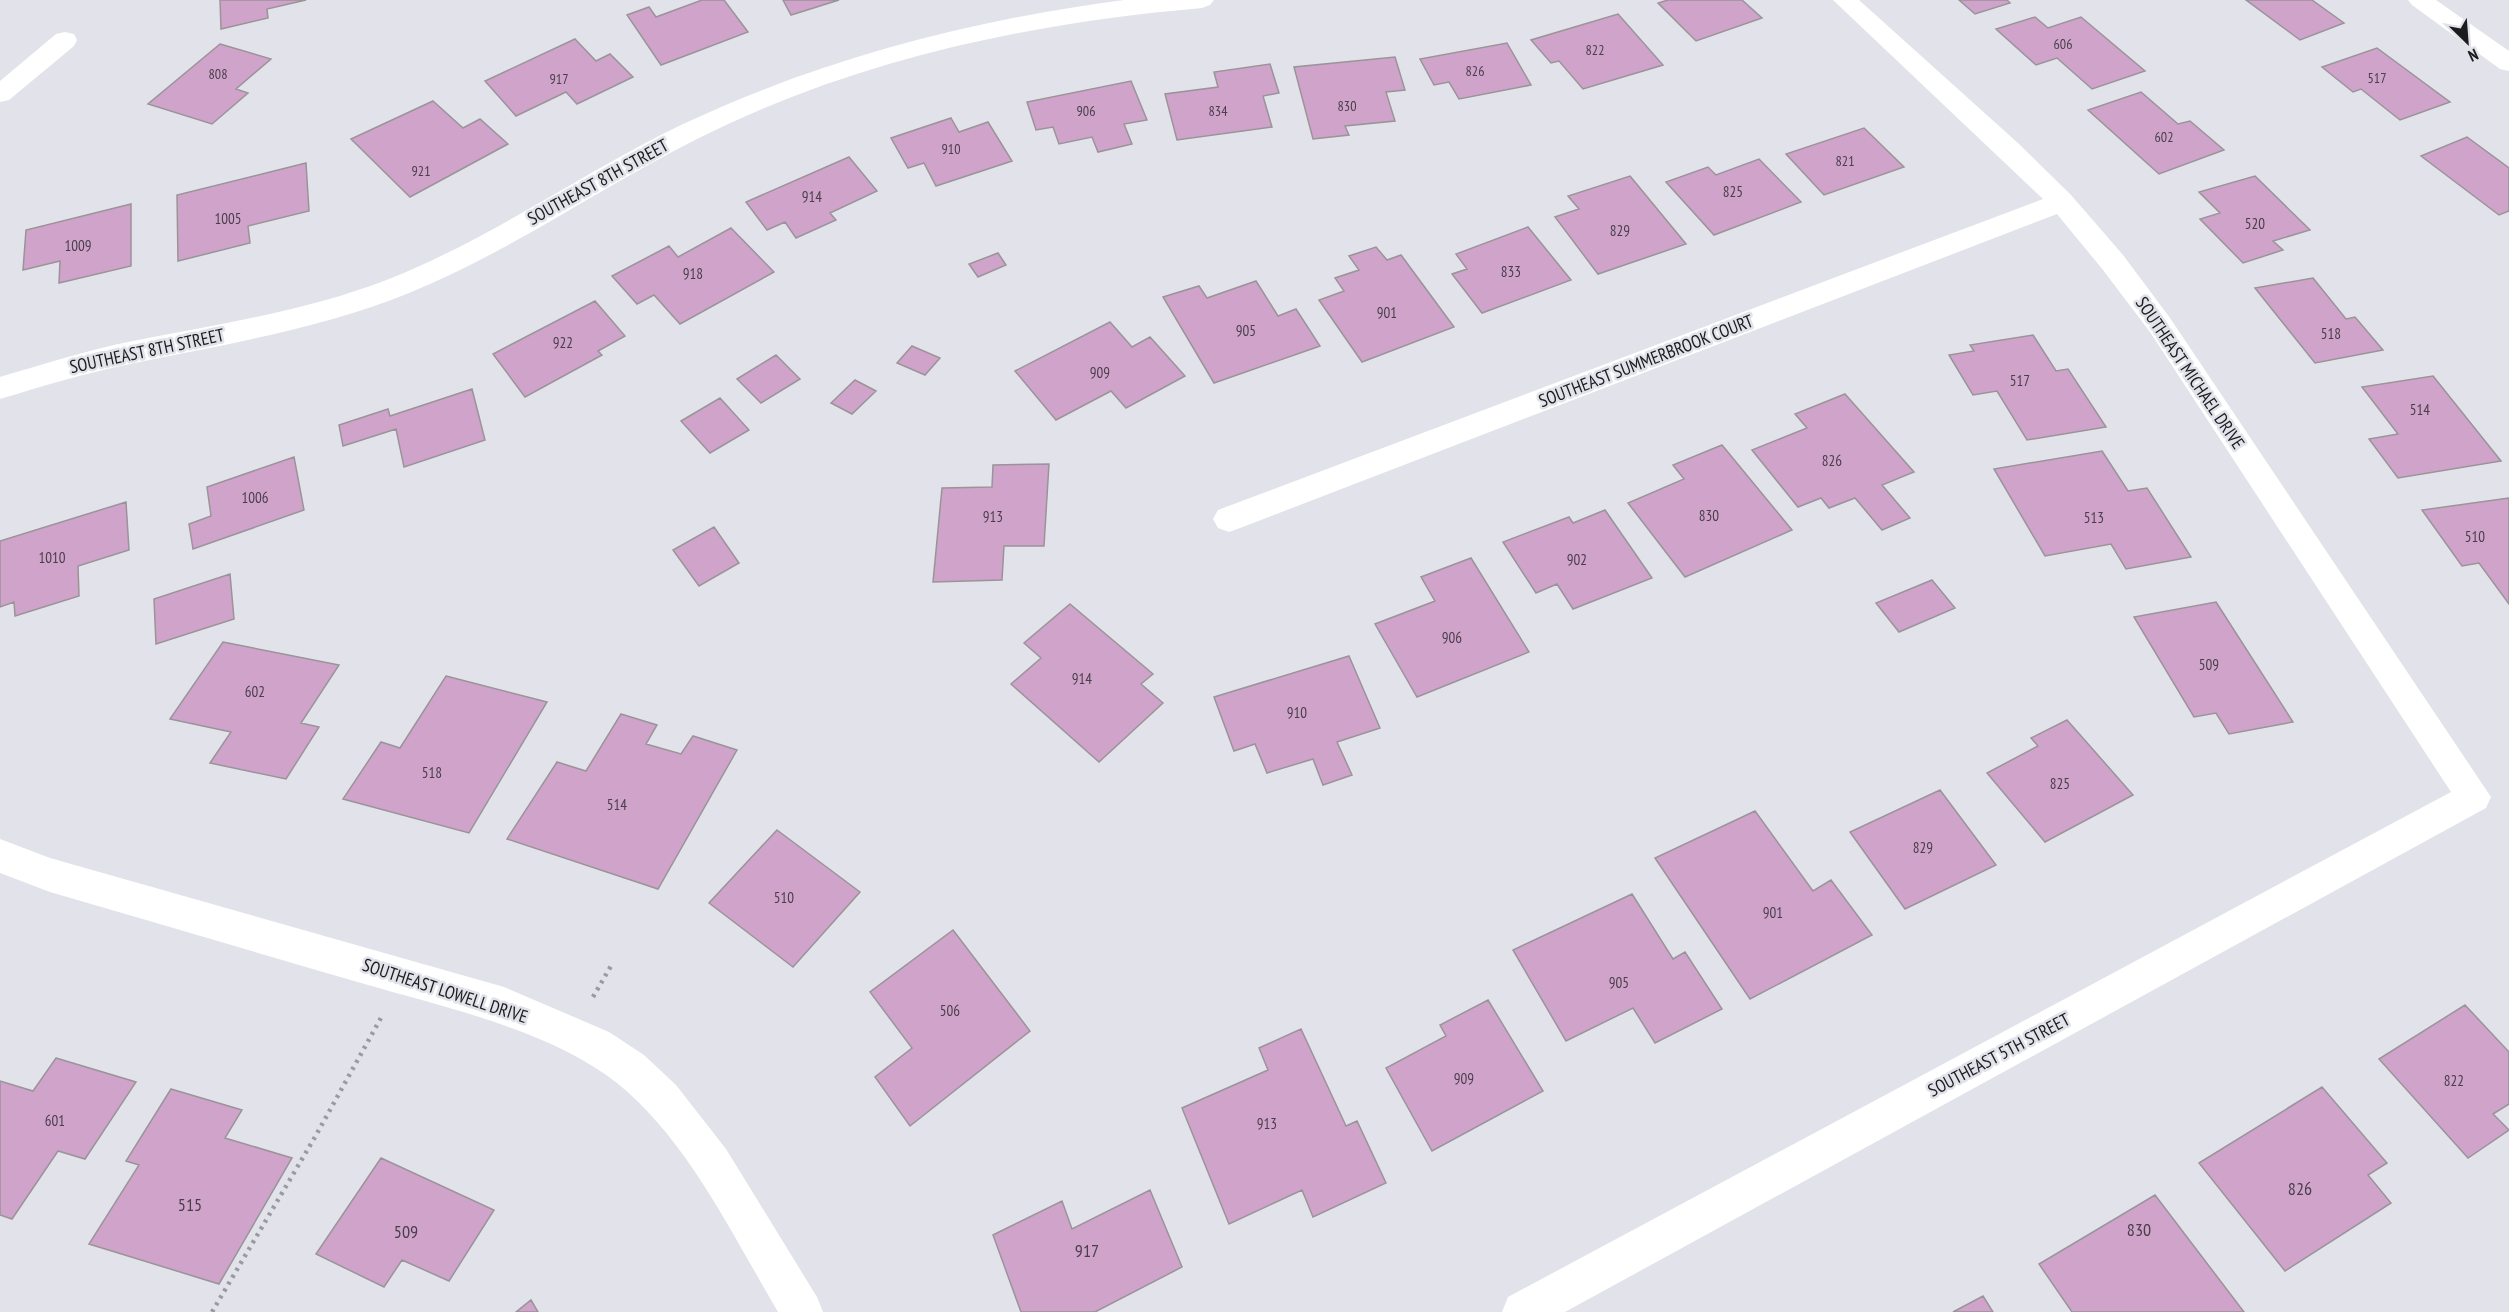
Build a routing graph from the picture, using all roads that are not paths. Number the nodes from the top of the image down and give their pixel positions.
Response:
1 (1203, 0) edge
2 (1845, 0) edge
3 (2420, 0) edge
4 (65, 40) dead end
5 (2509, 63) edge
6 (0, 94) edge
7 (2062, 202) junction
8 (0, 388) edge
9 (1229, 519) dead end
10 (2474, 797) joint
11 (0, 855) edge
12 (802, 1312) edge
13 (1523, 1312) edge

1 - 8 street, SOUTHEAST 8TH STREET
2 - 7 street, SOUTHEAST MICHAEL DRIVE
3 - 5 street
4 - 6 street
7 - 9 street, SOUTHEAST SUMMERBROOK COURT
7 - 10 street, SOUTHEAST MICHAEL DRIVE
10 - 13 street, SOUTHEAST 5TH STREET
11 - 12 street, SOUTHEAST LOWELL DRIVE

